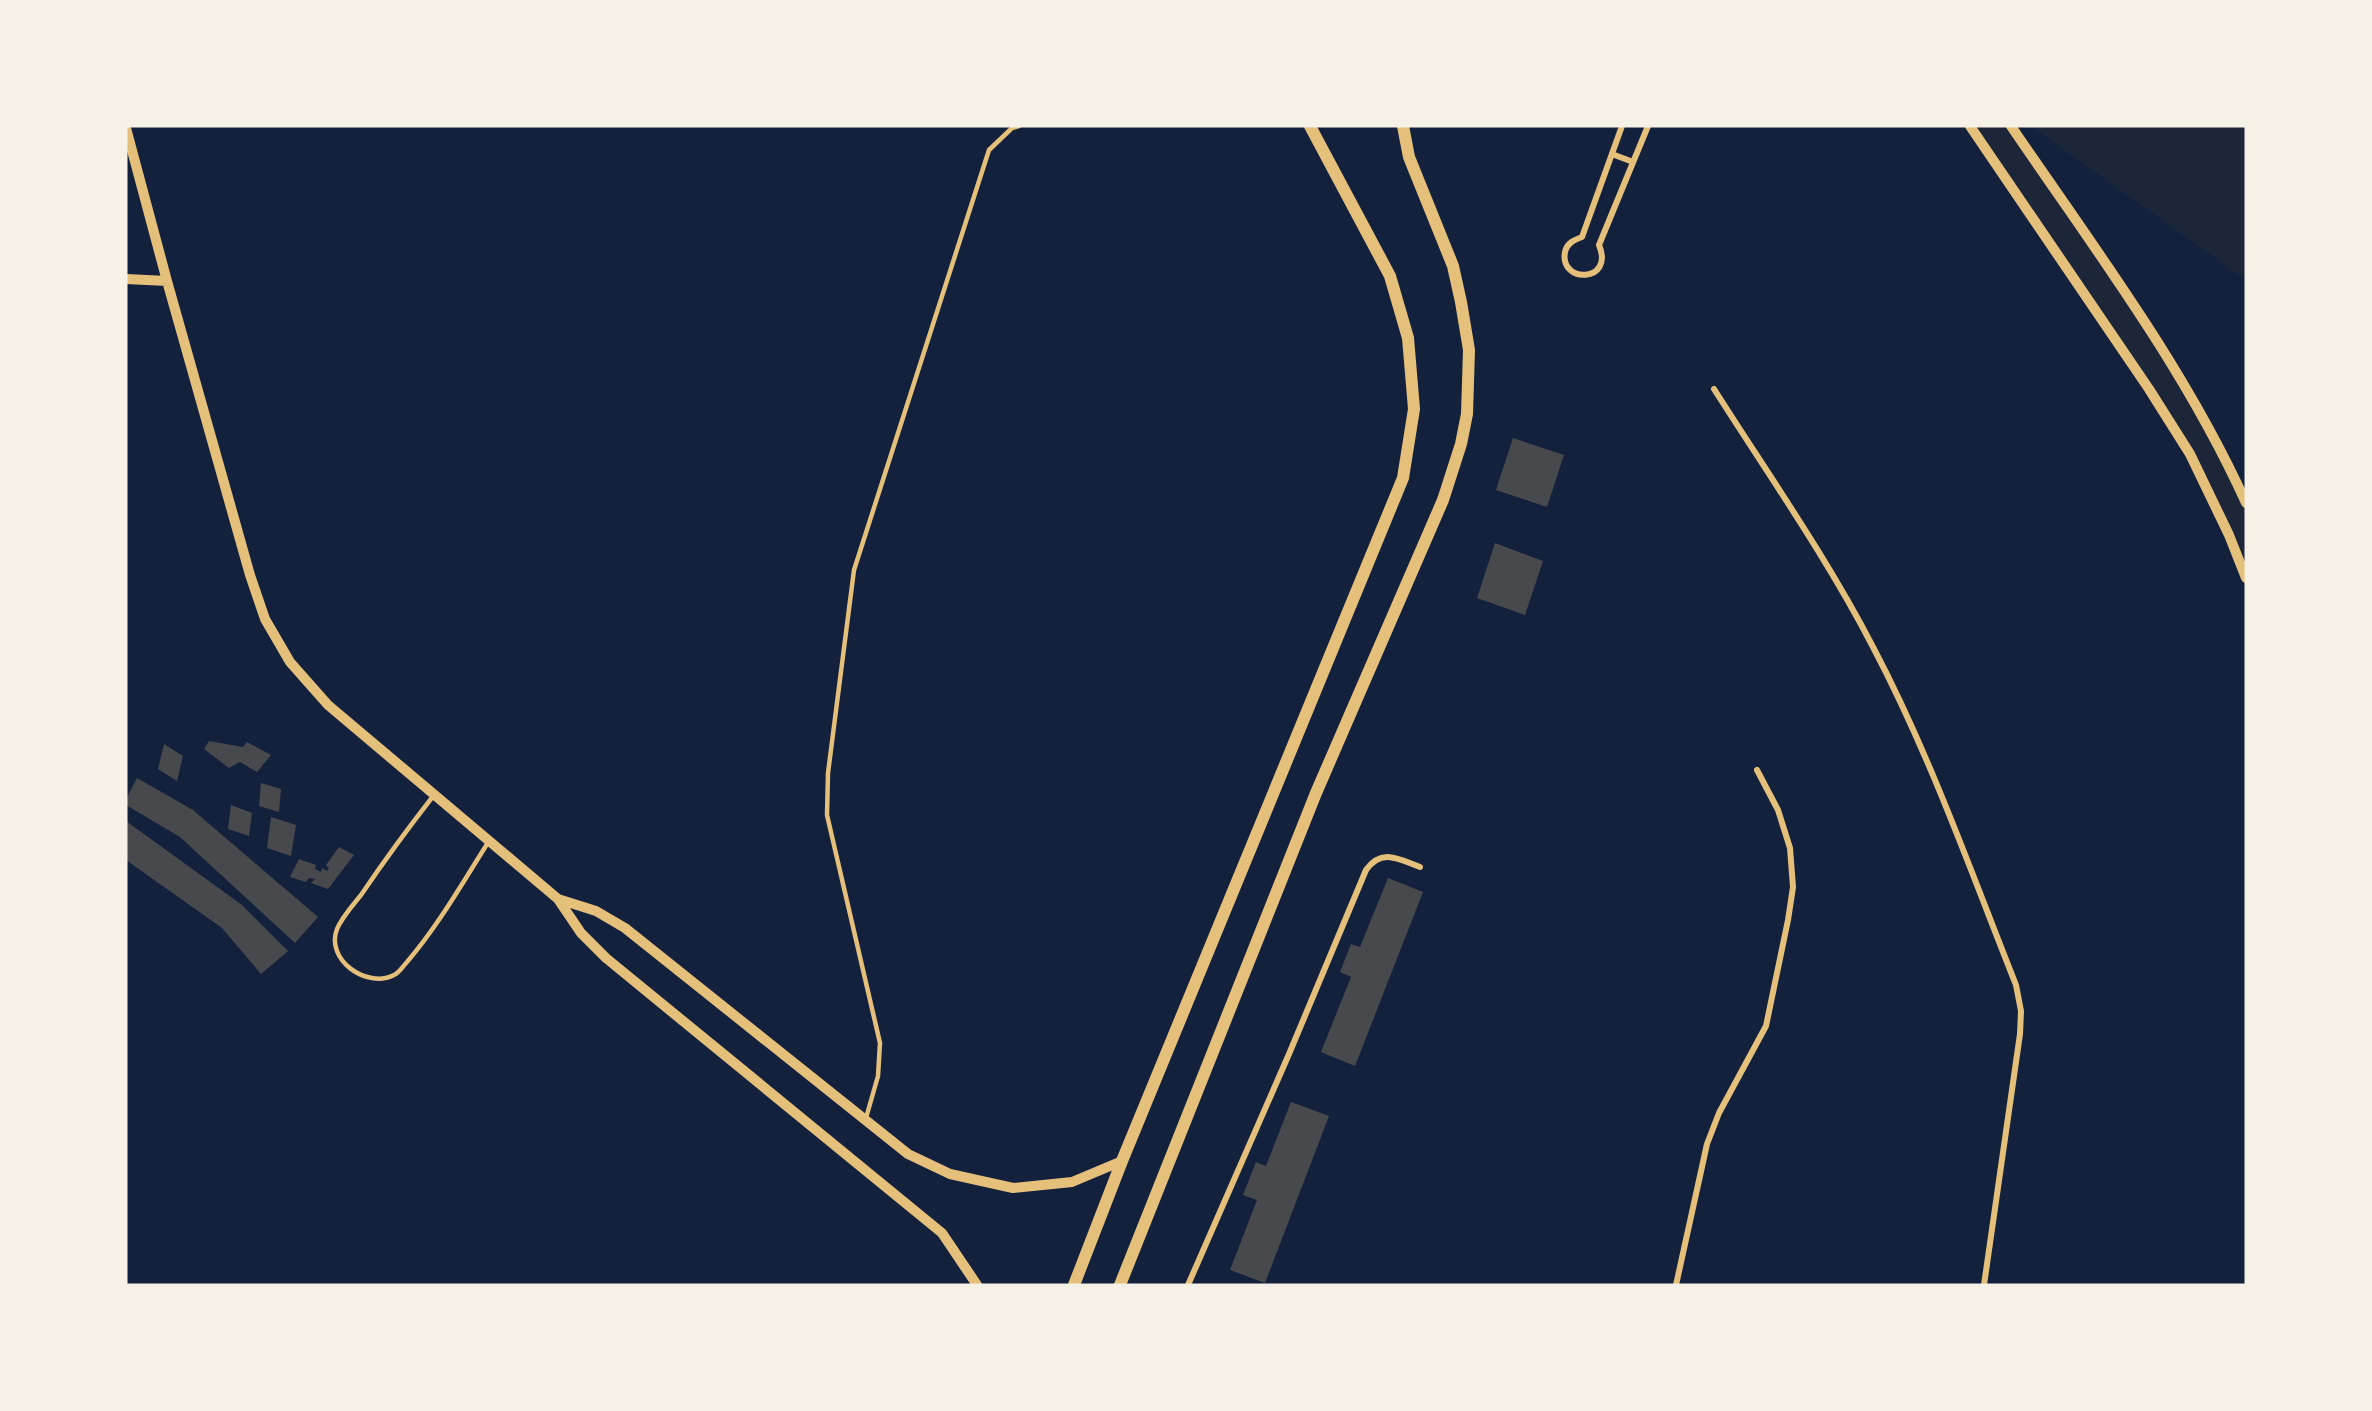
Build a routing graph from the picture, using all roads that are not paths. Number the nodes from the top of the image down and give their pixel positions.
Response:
1 (1019, 126) edge
2 (1310, 126) edge
3 (1402, 126) edge
4 (1622, 126) edge
5 (1648, 126) edge
6 (1970, 126) edge
7 (2011, 126) edge
8 (126, 128) edge
9 (1612, 154) junction
10 (1633, 162) junction
11 (126, 279) edge
12 (167, 281) junction
13 (1713, 389) dead end
14 (2246, 503) edge
15 (2246, 578) edge
16 (1756, 770) dead end
17 (435, 795) junction
18 (489, 841) junction
19 (1420, 867) dead end
20 (558, 898) junction
21 (865, 1121) junction
22 (1122, 1161) junction
23 (977, 1285) edge
24 (1074, 1285) edge
25 (1120, 1285) edge
26 (1188, 1285) edge
27 (1676, 1285) edge
28 (1984, 1285) edge

1 - 21 lane
2 - 22 main road
3 - 25 main road
4 - 9 street
5 - 10 street
6 - 15 street
7 - 14 street
8 - 12 street
9 - 10 street
9 - 10 street
11 - 12 street
12 - 17 street
13 - 28 street
16 - 27 street
17 - 18 street
17 - 18 lane
18 - 20 street
19 - 26 street
20 - 21 street
20 - 23 street
21 - 22 street
22 - 24 main road

